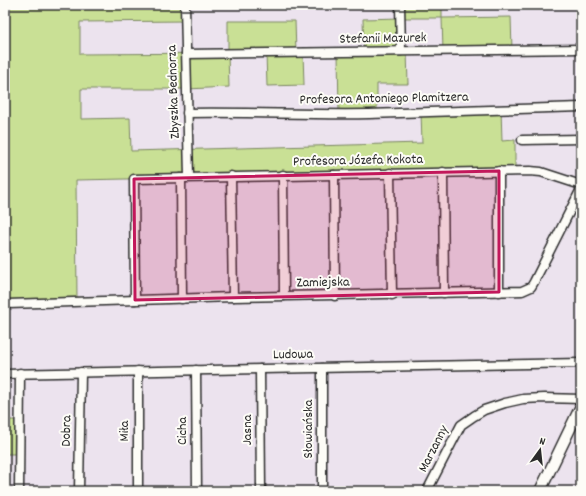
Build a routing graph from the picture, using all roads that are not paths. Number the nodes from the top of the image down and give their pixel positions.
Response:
1 (185, 5) edge
2 (400, 5) edge
3 (581, 49) edge
4 (401, 51) junction
5 (186, 54) junction
6 (581, 107) edge
7 (187, 112) junction
8 (581, 139) edge
9 (522, 140) dead end
10 (498, 171) junction
11 (443, 172) junction
12 (390, 174) junction
13 (283, 175) junction
14 (334, 175) junction
15 (231, 176) junction
16 (185, 178) junction
17 (581, 185) edge
18 (581, 189) edge
19 (499, 292) junction
20 (444, 293) junction
21 (392, 294) junction
22 (284, 296) junction
23 (335, 296) junction
24 (233, 297) junction
25 (182, 299) junction
26 (135, 300) junction
27 (5, 306) edge
28 (581, 363) edge
29 (322, 368) junction
30 (260, 369) junction
31 (196, 370) junction
32 (138, 371) junction
33 (81, 372) junction
34 (20, 373) junction
35 (5, 374) edge
36 (581, 399) edge
37 (581, 406) edge
38 (19, 491) edge
39 (79, 491) edge
40 (138, 491) edge
41 (197, 491) edge
42 (261, 491) edge
43 (322, 491) edge
44 (427, 491) edge
45 (540, 491) edge

1 - 5 street, Zbyszka Bednorza
2 - 4 street
3 - 4 street, Stefanii Mazurek
4 - 5 street, Stefanii Mazurek
5 - 7 street, Zbyszka Bednorza
6 - 7 street, Profesora Antoniego Plamitzera
7 - 16 street, Zbyszka Bednorza
8 - 9 street
10 - 11 street, Profesora Józefa Kokota
10 - 17 street, Profesora Józefa Kokota
10 - 19 street
11 - 12 street, Profesora Józefa Kokota
11 - 20 street
12 - 14 street, Profesora Józefa Kokota
12 - 21 street
13 - 14 street, Profesora Józefa Kokota
13 - 15 street, Profesora Józefa Kokota
13 - 22 street
14 - 23 street
15 - 16 street, Profesora Józefa Kokota
15 - 24 street
16 - 25 street, Zbyszka Bednorza
16 - 26 street, Profesora Józefa Kokota
18 - 19 street, Zamiejska
19 - 20 street, Zamiejska
20 - 21 street, Zamiejska
21 - 23 street, Zamiejska
22 - 23 street, Zamiejska
22 - 24 street, Zamiejska
24 - 25 street, Zamiejska
25 - 26 street, Zamiejska
26 - 27 street, Zamiejska
28 - 29 street, Ludowa
29 - 30 street, Ludowa
29 - 43 street, Słowiańska
30 - 31 street, Ludowa
30 - 42 street, Jasna
31 - 32 street, Ludowa
31 - 41 street, Cicha
32 - 33 street, Ludowa
32 - 40 street, Miła
33 - 34 street, Ludowa
33 - 39 street, Dobra
34 - 35 street, Ludowa
34 - 38 street
36 - 44 street, Marzanny
37 - 45 main road

